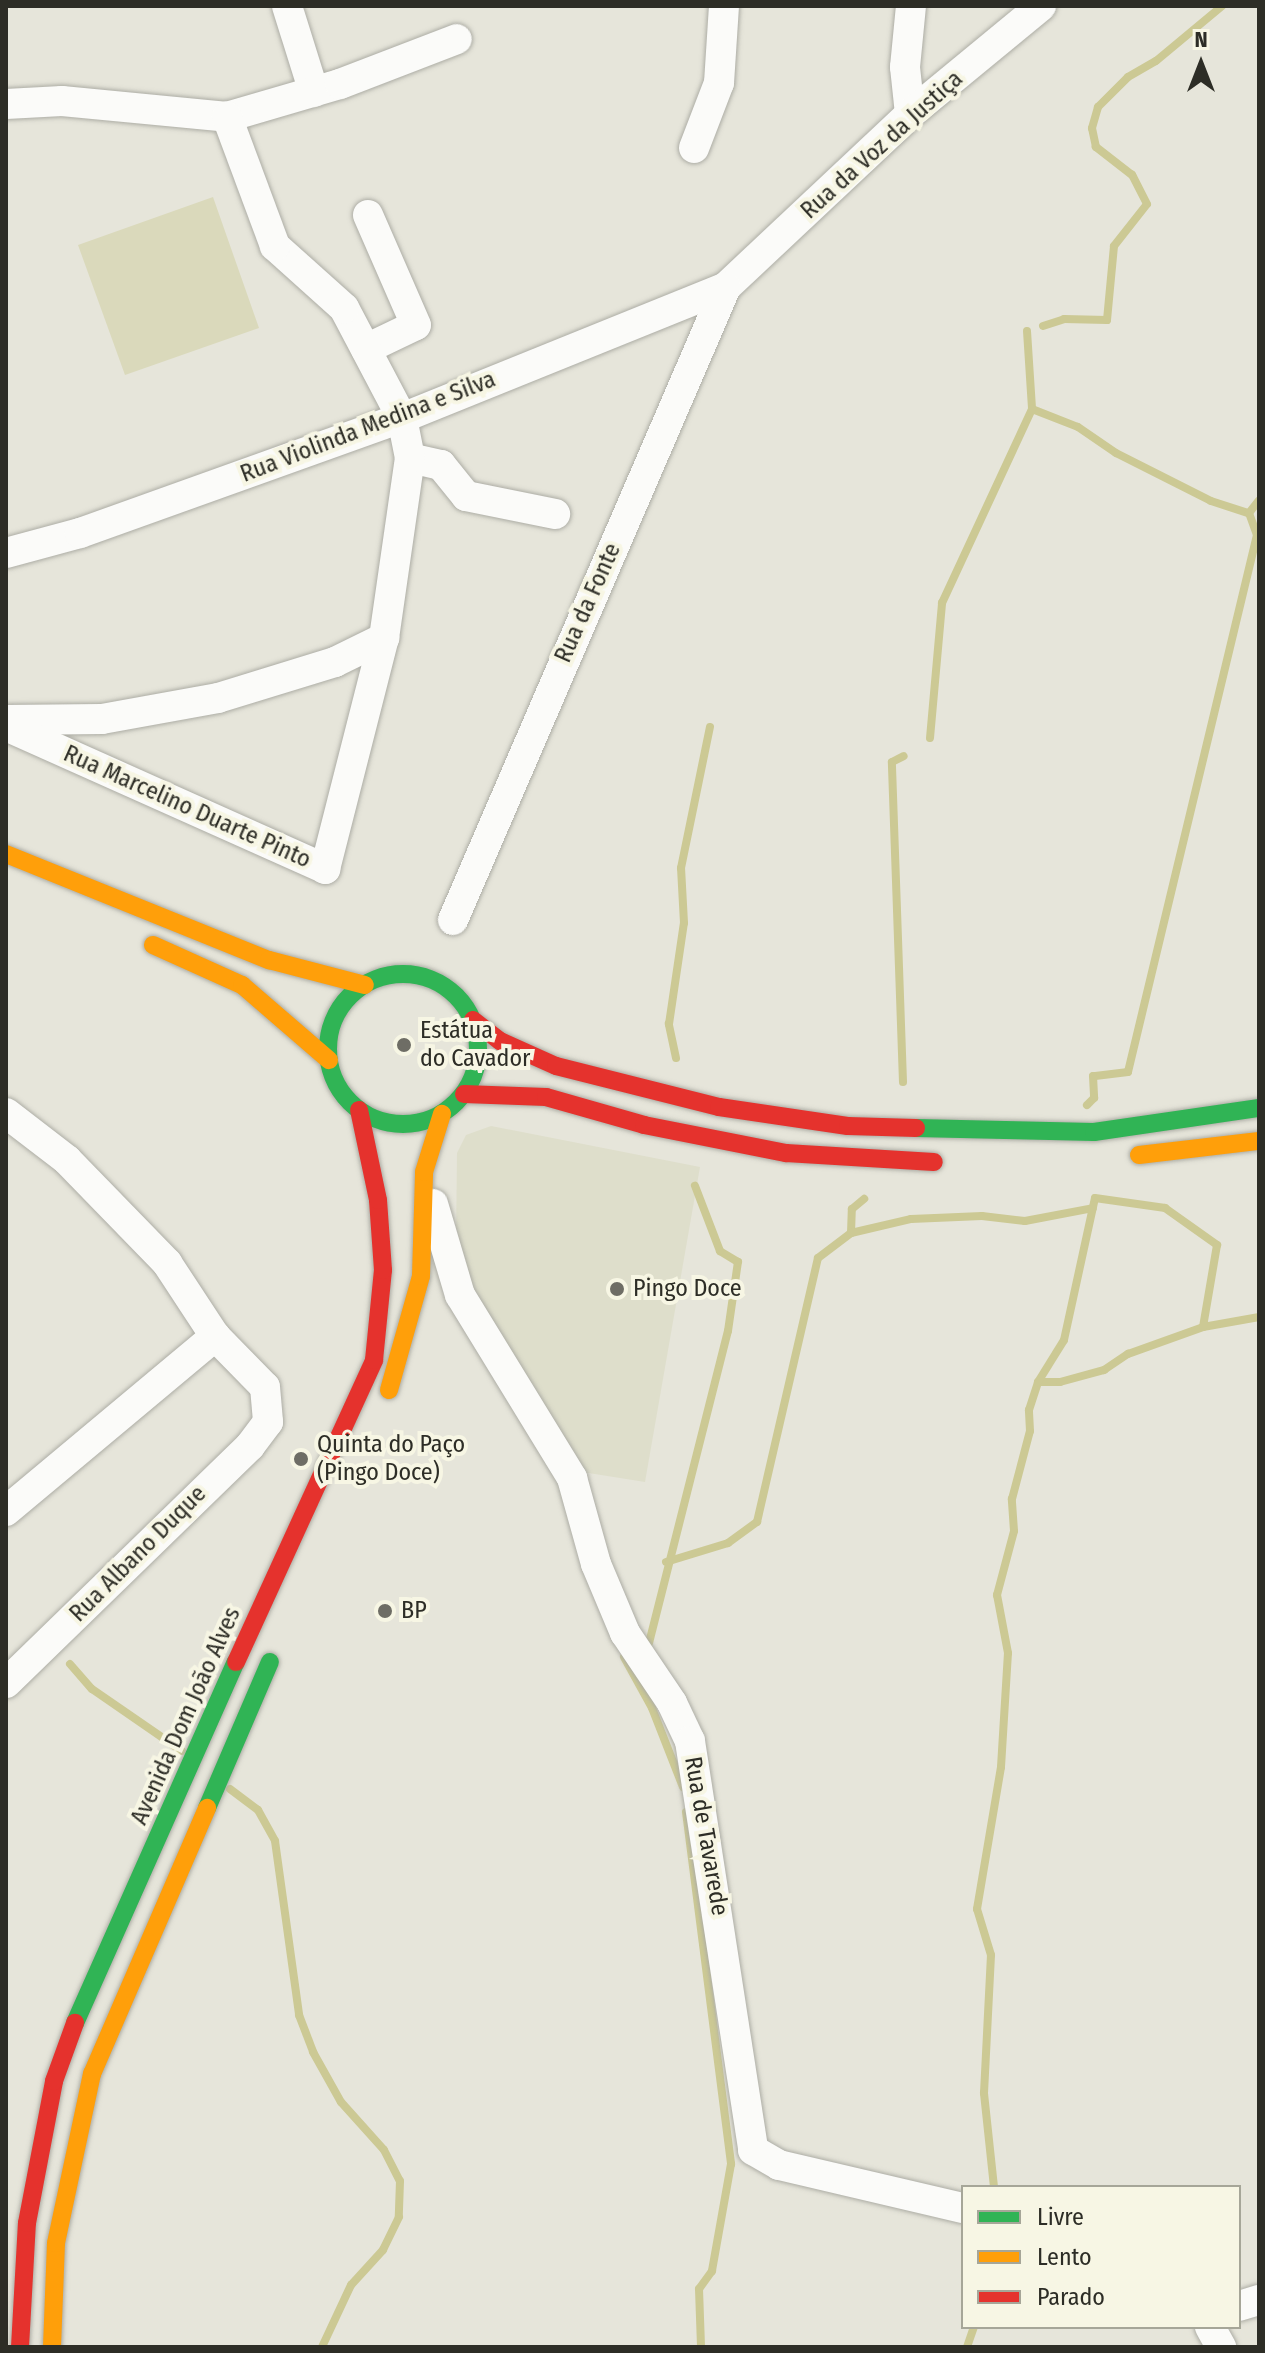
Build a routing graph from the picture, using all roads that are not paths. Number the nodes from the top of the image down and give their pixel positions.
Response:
1 (287, 6) edge
2 (724, 6) edge
3 (911, 6) edge
4 (1041, 6) edge
5 (457, 39) dead end
6 (314, 92) junction
7 (6, 104) edge
8 (910, 114) junction
9 (227, 117) junction
10 (694, 148) dead end
11 (368, 215) dead end
12 (726, 287) junction
13 (366, 349) junction
14 (402, 418) junction
15 (410, 458) junction
16 (555, 514) dead end
17 (6, 553) edge
18 (384, 638) junction
19 (6, 720) edge
20 (6, 726) edge
21 (6, 854) edge
22 (453, 920) dead end
23 (131, 936) dead end
24 (365, 985) junction
25 (473, 1020) junction
26 (329, 1060) junction
27 (464, 1094) junction
28 (1259, 1108) edge
29 (359, 1110) junction
30 (6, 1113) edge
31 (442, 1114) junction
32 (1259, 1141) edge
33 (1126, 1157) dead end
34 (949, 1163) dead end
35 (424, 1172) junction
36 (215, 1336) junction
37 (381, 1409) dead end
38 (6, 1511) edge
39 (278, 1642) dead end
40 (6, 1683) edge
41 (961, 2208) edge
42 (1211, 2329) edge
43 (20, 2347) edge
44 (52, 2347) edge
45 (1221, 2347) edge

1 - 6 street
2 - 10 street
3 - 8 street
4 - 8 street, Rua da Voz da Justiça
5 - 6 street
6 - 9 street
7 - 9 street
8 - 12 street, Rua da Voz da Justiça
9 - 13 street
11 - 13 street
12 - 14 street, Rua Violinda Medina e Silva
12 - 22 street, Rua da Fonte
13 - 14 street
14 - 15 street
14 - 17 street, Rua Violinda Medina e Silva
15 - 16 street
15 - 18 street
18 - 19 street
18 - 20 street, Rua Marcelino Duarte Pinto
21 - 24 main road
23 - 26 main road
24 - 25 main road
24 - 26 main road
25 - 27 main road
25 - 28 main road
26 - 29 main road
27 - 31 main road
27 - 34 main road
29 - 31 main road
29 - 43 main road, Avenida Dom João Alves
30 - 36 street
31 - 35 main road
32 - 33 main road
35 - 37 main road
35 - 41 street, Rua de Tavarede
36 - 38 street
36 - 40 street, Rua Albano Duque
39 - 44 main road
42 - 45 street

